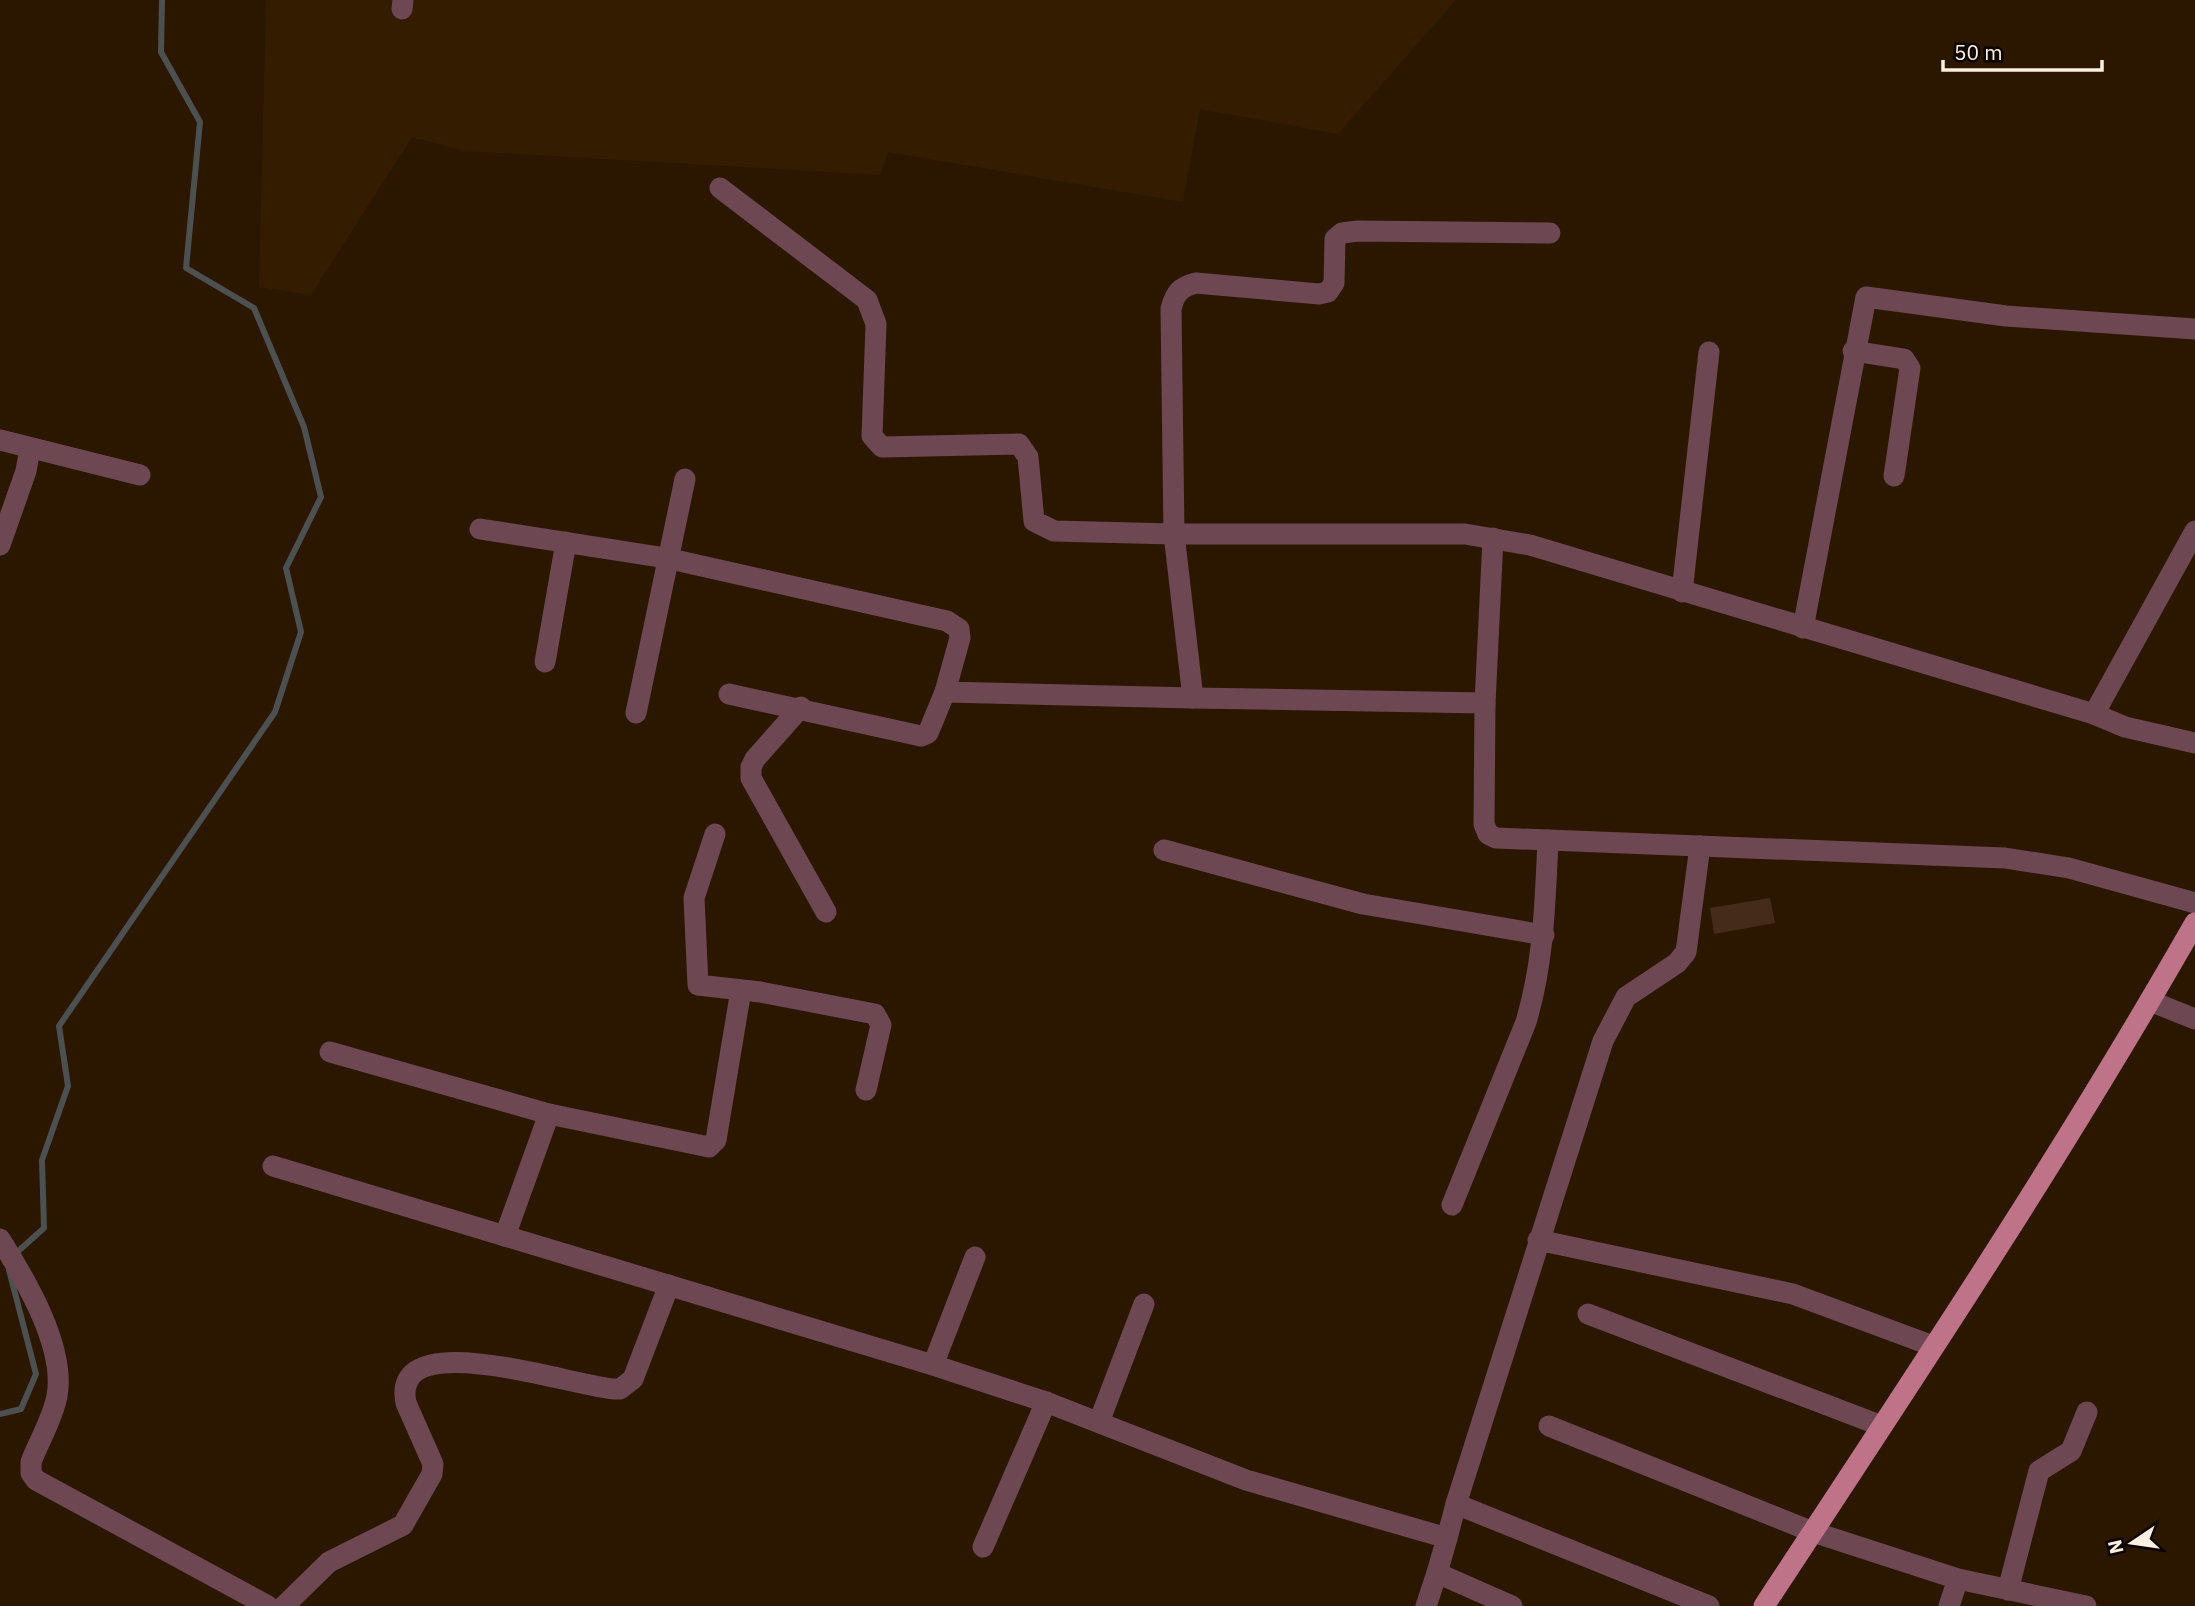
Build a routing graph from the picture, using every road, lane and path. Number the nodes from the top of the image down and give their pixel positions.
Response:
1 (720, 188) dead end
2 (1550, 233) dead end
3 (2195, 329) edge
4 (1853, 351) junction
5 (1709, 352) dead end
6 (0, 440) edge
7 (30, 449) junction
8 (140, 475) dead end
9 (1894, 476) dead end
10 (685, 479) dead end
11 (480, 529) dead end
12 (2195, 531) edge
13 (1174, 534) junction
14 (1493, 538) junction
15 (566, 542) junction
16 (0, 545) edge
17 (666, 558) junction
18 (1682, 592) junction
19 (1802, 628) junction
20 (545, 662) dead end
21 (946, 692) junction
22 (729, 694) dead end
23 (1193, 698) junction
24 (1485, 703) junction
25 (801, 708) junction
26 (636, 713) dead end
27 (2094, 714) junction
28 (2195, 743) edge
29 (715, 834) dead end
30 (1548, 840) junction
31 (1700, 846) junction
32 (1164, 850) dead end
33 (2195, 903) edge
34 (826, 912) dead end
35 (2195, 923) edge
36 (1544, 935) junction
37 (741, 990) junction
38 (2150, 1001) junction
39 (2195, 1019) edge
40 (330, 1052) dead end
41 (866, 1090) dead end
42 (549, 1114) junction
43 (273, 1166) dead end
44 (1452, 1205) dead end
45 (505, 1236) junction
46 (0, 1239) edge
47 (1538, 1240) junction
48 (975, 1257) dead end
49 (669, 1285) junction
50 (1144, 1304) dead end
51 (1588, 1314) dead end
52 (1933, 1346) junction
53 (933, 1365) junction
54 (1046, 1402) junction
55 (2087, 1412) dead end
56 (1099, 1422) junction
57 (1549, 1426) dead end
58 (1882, 1426) junction
59 (1456, 1504) junction
60 (1813, 1532) junction
61 (1447, 1538) junction
62 (983, 1547) dead end
63 (1437, 1573) junction
64 (1958, 1580) junction
65 (2008, 1590) junction
66 (268, 1606) edge
67 (284, 1606) edge
68 (1426, 1606) edge
69 (1512, 1606) edge
70 (1709, 1606) edge
71 (1764, 1606) edge
72 (1949, 1606) edge
73 (2086, 1606) edge

1 - 13 street
2 - 13 street
3 - 4 street
4 - 9 street
4 - 19 street
5 - 18 street
6 - 7 street
7 - 8 street
7 - 16 street
10 - 17 street
11 - 15 street
12 - 27 street
13 - 14 street
13 - 23 street
14 - 18 street
14 - 24 street
15 - 17 street
15 - 20 street
17 - 21 street
17 - 26 street
18 - 19 street
19 - 27 street
21 - 23 street
21 - 25 street
22 - 25 street
23 - 24 street
24 - 30 street
25 - 34 street
27 - 28 street
29 - 37 street
30 - 31 street
30 - 36 street
31 - 33 street
31 - 47 street
32 - 36 street
35 - 38 main road
36 - 44 street
37 - 41 street
37 - 42 street
38 - 39 street
38 - 52 main road
40 - 42 street
42 - 45 street
43 - 45 street
45 - 49 street
46 - 66 street
47 - 52 street
47 - 59 street
48 - 53 street
49 - 53 street
49 - 67 street
50 - 56 street
51 - 58 street
52 - 58 main road
53 - 54 street
54 - 56 street
54 - 62 street
55 - 65 street
56 - 61 street
57 - 60 street
58 - 60 main road
59 - 61 street
59 - 70 street
60 - 64 street
60 - 71 main road
61 - 63 street
63 - 68 street
63 - 69 street
64 - 65 street
64 - 72 street
65 - 73 street

